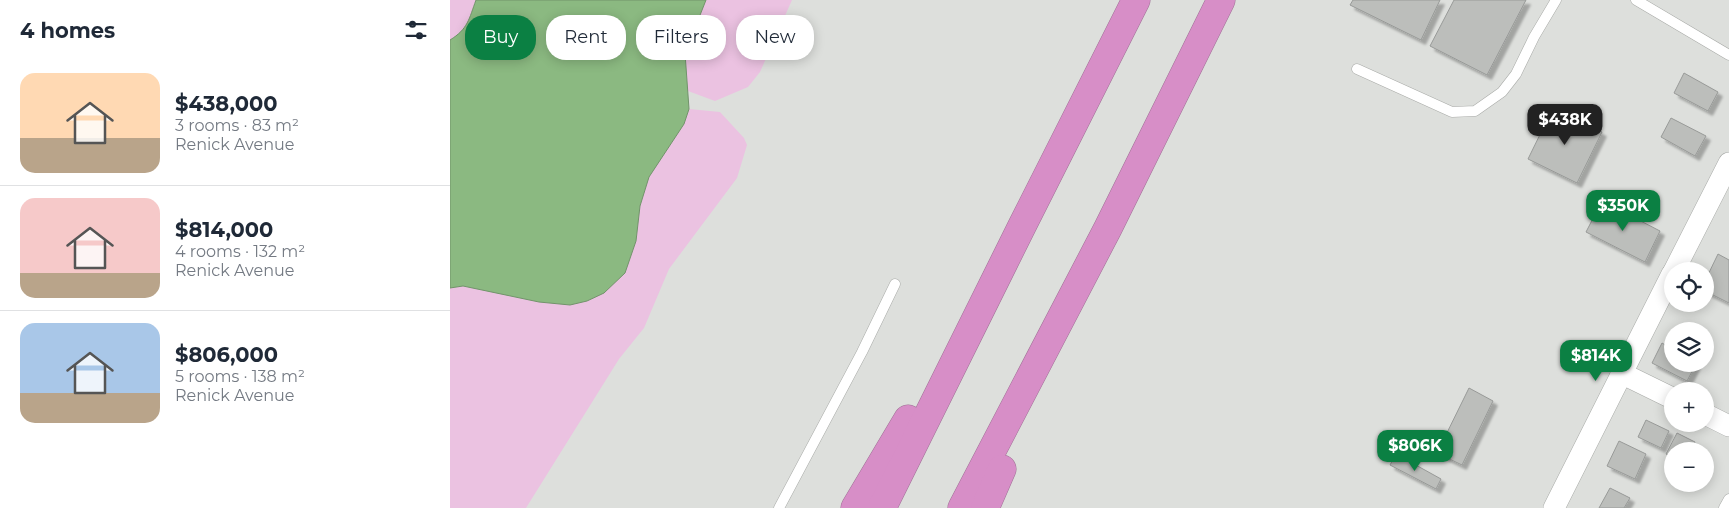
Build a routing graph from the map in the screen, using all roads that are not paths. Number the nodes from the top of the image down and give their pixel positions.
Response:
1 (1136, 0) edge
2 (1221, 0) edge
3 (1556, 0) edge
4 (1636, 0) edge
5 (1729, 55) edge
6 (1357, 69) dead end
7 (1729, 163) edge
8 (1022, 226) junction
9 (1108, 228) junction
10 (1678, 262) edge
11 (895, 284) dead end
12 (1664, 289) edge
13 (1621, 373) junction
14 (1664, 394) edge
15 (1714, 418) edge
16 (1729, 426) edge
17 (1729, 499) edge
18 (779, 508) edge
19 (856, 508) edge
20 (882, 508) edge
21 (962, 508) edge
22 (984, 508) edge
23 (1554, 508) edge
24 (1724, 508) edge

1 - 8 highway
2 - 9 highway
3 - 6 lane
4 - 5 lane
7 - 10 street
8 - 19 highway
8 - 20 highway
9 - 21 highway
9 - 22 highway
11 - 18 lane
12 - 13 street
13 - 14 street
13 - 23 street
15 - 16 street
17 - 24 lane

